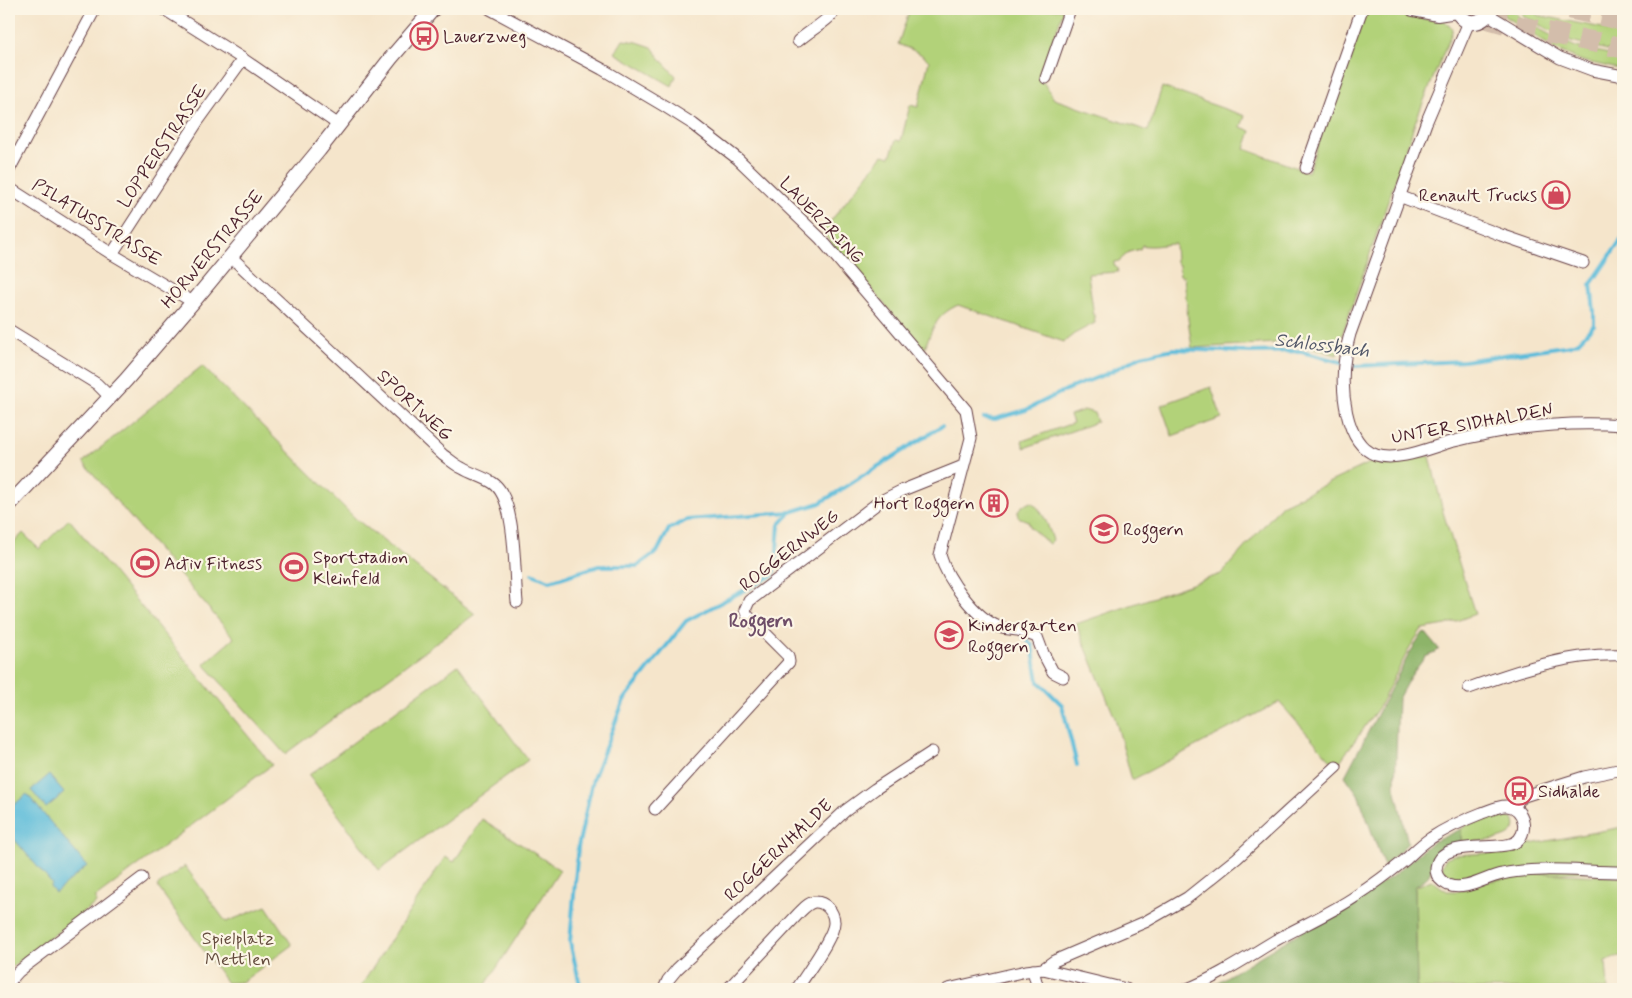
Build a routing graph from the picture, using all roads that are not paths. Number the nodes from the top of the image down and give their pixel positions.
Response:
1 (95, 9) edge
2 (164, 9) edge
3 (432, 9) edge
4 (490, 9) edge
5 (836, 9) edge
6 (1070, 9) edge
7 (1362, 9) edge
8 (1413, 9) edge
9 (1456, 10) edge
10 (1490, 12) edge
11 (1469, 22) junction
12 (798, 41) dead end
13 (243, 59) junction
14 (1623, 76) edge
15 (1046, 78) dead end
16 (339, 125) junction
17 (1306, 168) dead end
18 (9, 170) edge
19 (9, 188) edge
20 (1399, 196) junction
21 (112, 254) junction
22 (230, 256) junction
23 (1583, 263) dead end
24 (193, 302) junction
25 (9, 330) edge
26 (110, 397) junction
27 (1623, 425) edge
28 (963, 466) junction
29 (9, 505) edge
30 (517, 602) dead end
31 (1623, 655) edge
32 (1063, 677) dead end
33 (1469, 688) dead end
34 (932, 752) dead end
35 (1336, 767) dead end
36 (1623, 769) edge
37 (1515, 808) junction
38 (655, 809) dead end
39 (1623, 872) edge
40 (142, 878) dead end
41 (1038, 970) junction
42 (9, 982) edge
43 (664, 989) edge
44 (728, 989) edge
45 (797, 989) edge
46 (948, 989) edge
47 (1038, 989) edge
48 (1126, 989) edge
49 (1187, 989) edge

1 - 18 street
2 - 13 street
3 - 16 street, HORWERSTRASSE
4 - 28 street, LAUERZRING
5 - 12 street
6 - 15 street
7 - 17 street
8 - 9 street
9 - 11 street
10 - 11 street
10 - 14 street
11 - 20 street, UNTER SIDHALDEN
13 - 16 street
13 - 21 street, LOPPERSTRASSE
16 - 22 street, HORWERSTRASSE
19 - 21 street, PILATUSSTRASSE
20 - 23 street
20 - 27 street, UNTER SIDHALDEN
21 - 24 street, PILATUSSTRASSE
22 - 24 street, HORWERSTRASSE
22 - 30 street, SPORTWEG
24 - 26 street, HORWERSTRASSE
25 - 26 street
26 - 29 street, HORWERSTRASSE
28 - 32 street
28 - 38 street, ROGGERNWEG
31 - 33 street
34 - 43 street, ROGGERNHALDE
35 - 41 street
36 - 37 street
37 - 39 street
37 - 49 street
40 - 42 street
41 - 46 street
41 - 47 street
41 - 48 street
44 - 45 street

